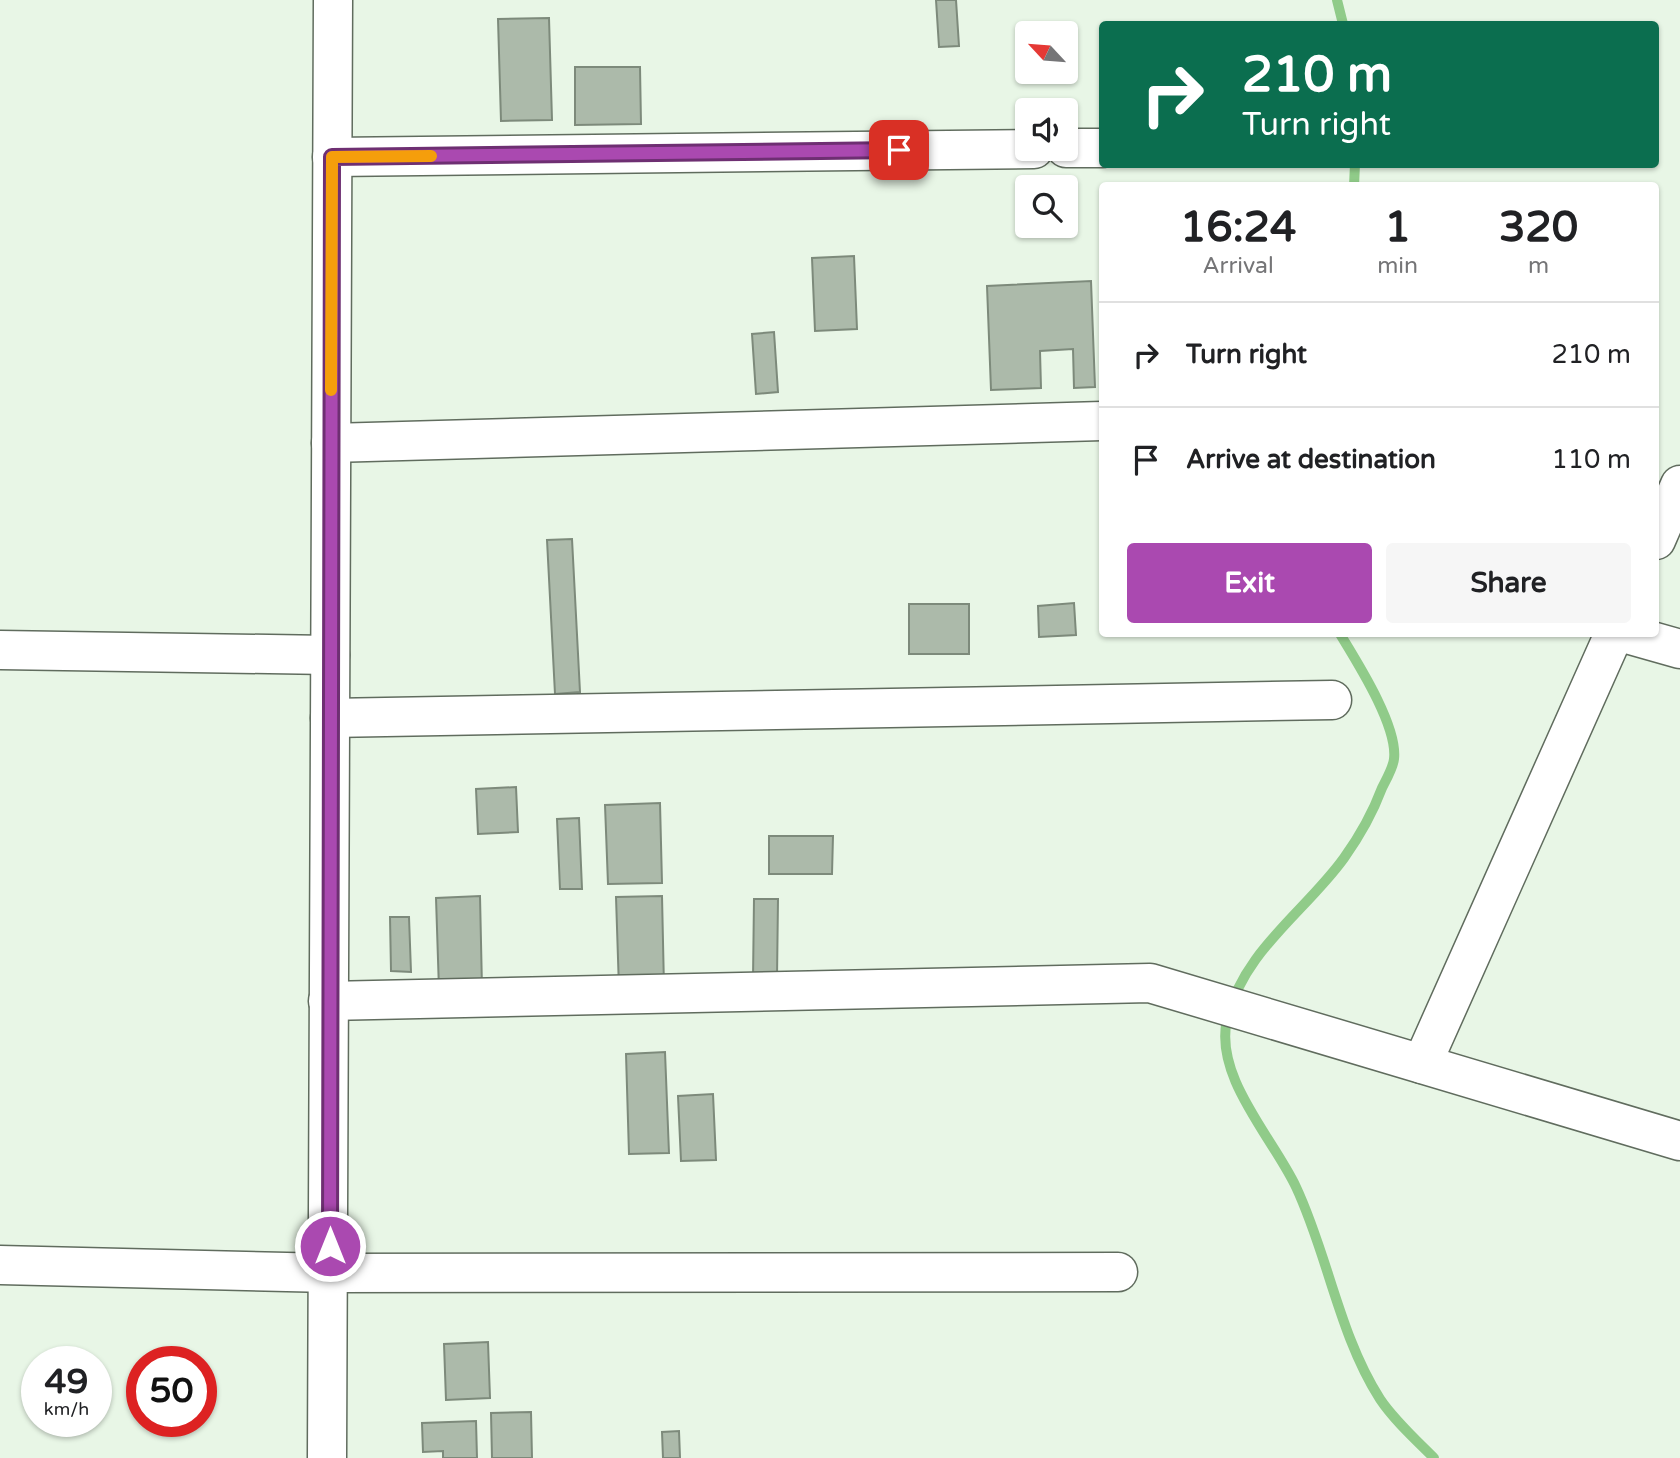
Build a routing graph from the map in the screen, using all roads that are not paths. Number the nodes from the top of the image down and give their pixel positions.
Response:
1 (333, 0) edge
2 (1078, 148) edge
3 (1099, 148) edge
4 (1015, 149) edge
5 (332, 157) junction
6 (1099, 421) edge
7 (331, 443) junction
8 (1680, 485) edge
9 (1659, 533) edge
10 (1613, 637) edge
11 (1638, 637) edge
12 (1680, 649) edge
13 (0, 650) edge
14 (330, 655) junction
15 (1332, 700) dead end
16 (330, 718) junction
17 (328, 1001) junction
18 (1422, 1064) junction
19 (1680, 1141) edge
20 (0, 1265) edge
21 (1118, 1272) dead end
22 (330, 1273) junction
23 (327, 1458) edge

1 - 5 street
2 - 3 street
4 - 5 street
5 - 7 street
6 - 7 street
7 - 14 street
8 - 9 street
10 - 18 street
11 - 12 street
13 - 14 street
14 - 16 street
15 - 16 street
16 - 17 street
17 - 18 street
17 - 22 street
18 - 19 street
20 - 22 street
21 - 22 street
22 - 23 street

